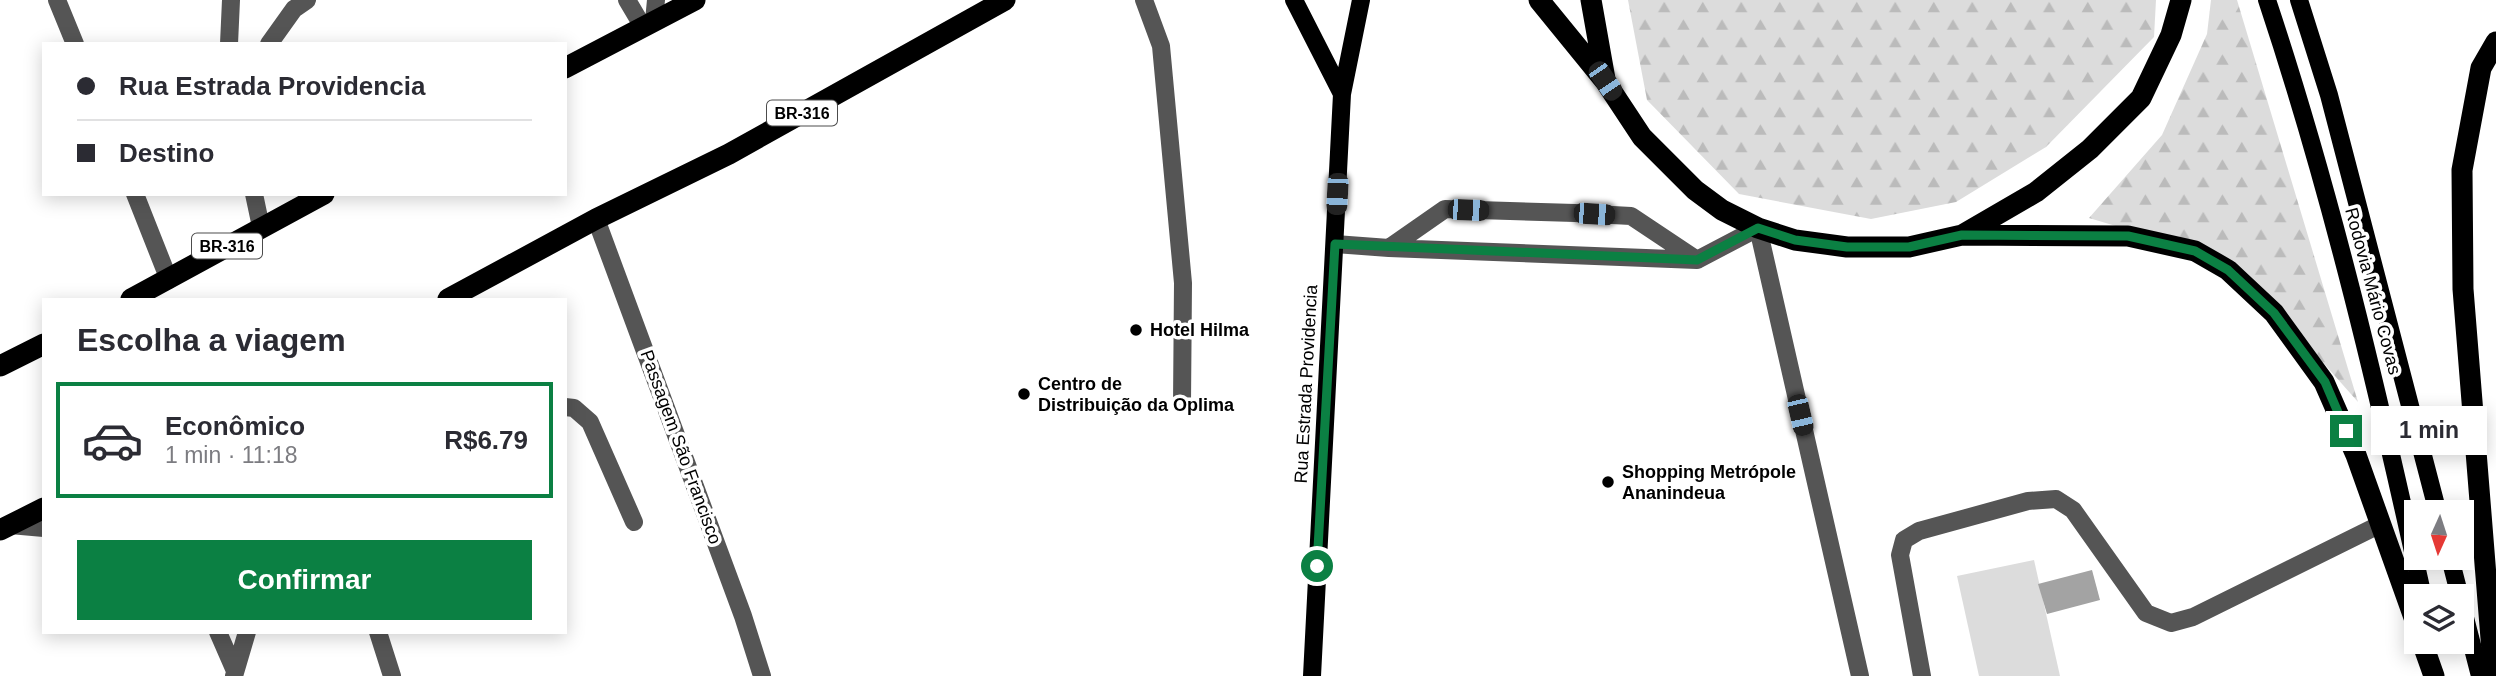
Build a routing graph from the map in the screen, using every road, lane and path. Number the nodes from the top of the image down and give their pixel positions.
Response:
1 (57, 0) edge
2 (231, 0) edge
3 (307, 0) edge
4 (627, 0) edge
5 (695, 0) edge
6 (1005, 0) edge
7 (1144, 0) edge
8 (1294, 0) edge
9 (1361, 0) edge
10 (1539, 0) edge
11 (1591, 0) edge
12 (2180, 0) edge
13 (2267, 0) edge
14 (2299, 0) edge
15 (651, 16) edge
16 (74, 42) edge
17 (229, 42) edge
18 (270, 42) edge
19 (2496, 43) edge
20 (567, 67) edge
21 (1605, 81) junction
22 (1342, 94) junction
23 (136, 196) edge
24 (254, 196) edge
25 (320, 196) edge
26 (596, 219) junction
27 (261, 227) junction
28 (1758, 228) junction
29 (1962, 235) junction
30 (1335, 244) junction
31 (1390, 248) junction
32 (1697, 260) junction
33 (169, 280) junction
34 (462, 296) edge
35 (133, 298) edge
36 (42, 345) edge
37 (0, 366) edge
38 (1182, 403) dead end
39 (567, 407) edge
40 (2435, 500) edge
41 (42, 509) edge
42 (634, 522) dead end
43 (2381, 524) junction
44 (42, 527) edge
45 (5, 528) edge
46 (2420, 584) edge
47 (2404, 589) edge
48 (219, 634) edge
49 (246, 634) edge
50 (380, 634) edge
51 (2474, 653) edge
52 (2428, 654) edge
53 (2433, 654) edge
54 (234, 674) edge
55 (392, 676) edge
56 (762, 676) edge
57 (1312, 676) edge
58 (1860, 676) edge
59 (1922, 676) edge
60 (2436, 676) edge
61 (2480, 676) edge
62 (2494, 676) edge

1 - 16 street
2 - 17 street
3 - 18 street
4 - 15 street
5 - 15 highway
6 - 26 highway, BR-316
7 - 38 street
8 - 22 main road, Rua Estrada Providencia
9 - 22 main road, Rua Estrada Providencia
10 - 21 highway
11 - 21 highway
12 - 29 highway
13 - 46 main road, Rodovia Mário Covas
14 - 40 main road, Rodovia Mário Covas
15 - 20 highway
19 - 62 highway
21 - 28 highway
22 - 30 main road, Rua Estrada Providencia
23 - 33 street
24 - 27 street
25 - 27 highway, BR-316
26 - 34 highway, BR-316
26 - 56 street, Passagem São Francisco
27 - 33 highway, BR-316
28 - 29 highway
28 - 32 street
28 - 58 street
29 - 43 highway
30 - 31 street
30 - 57 main road, Rua Estrada Providencia
31 - 32 street
31 - 32 street
33 - 35 highway, BR-316
36 - 37 highway
39 - 42 street
41 - 45 highway
43 - 47 highway
43 - 59 street
44 - 45 street
48 - 54 street
49 - 54 street
50 - 55 street
51 - 61 main road
52 - 60 highway
53 - 60 main road

